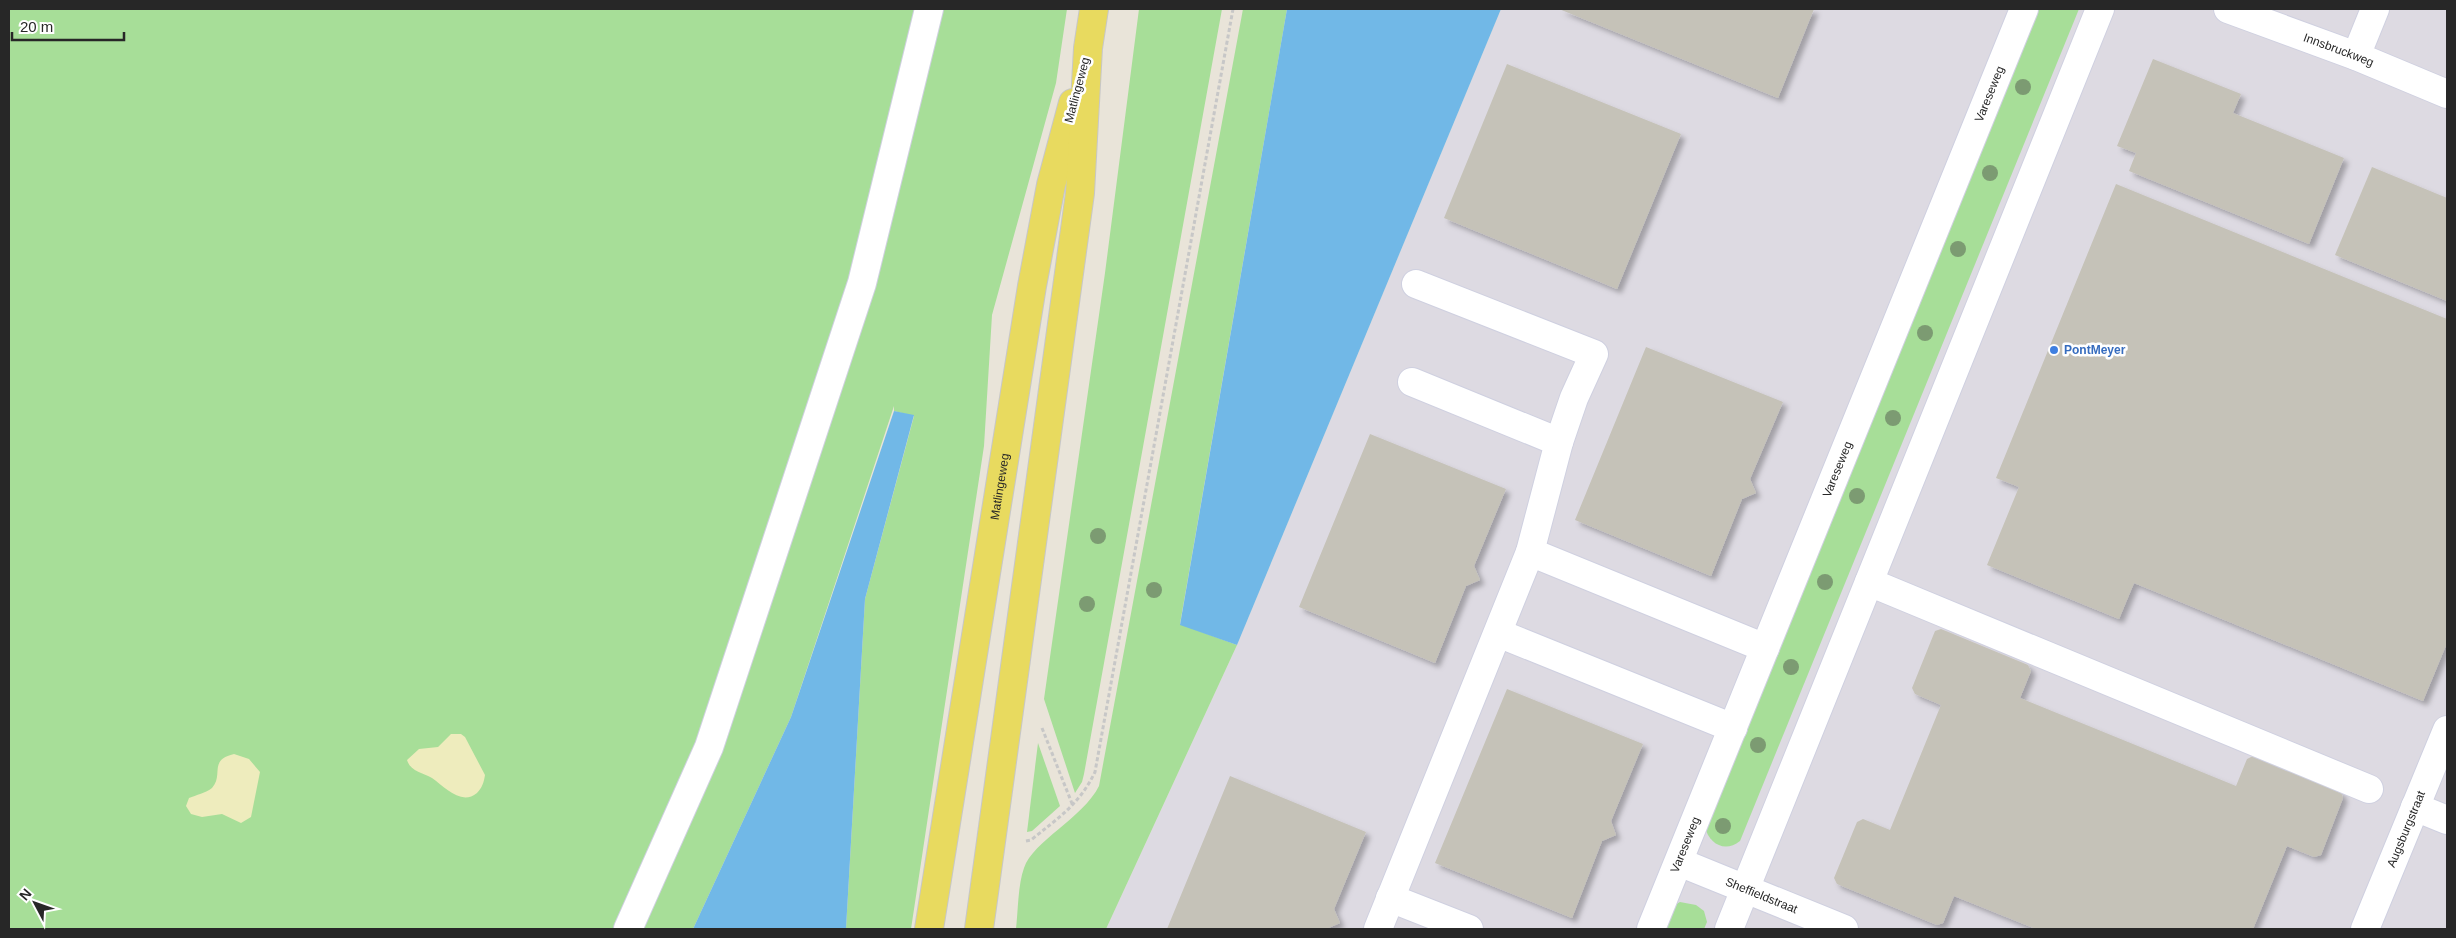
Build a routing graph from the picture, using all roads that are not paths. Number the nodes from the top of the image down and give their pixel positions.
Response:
1 (929, 9) edge
2 (1094, 9) edge
3 (2024, 9) edge
4 (2100, 9) edge
5 (2228, 9) edge
6 (2375, 9) edge
7 (1088, 48) junction
8 (2356, 56) junction
9 (2447, 94) edge
10 (1416, 284) dead end
11 (1412, 382) dead end
12 (1559, 442) junction
13 (1530, 552) junction
14 (1869, 582) junction
15 (1498, 633) junction
16 (1765, 648) junction
17 (1733, 728) junction
18 (2447, 730) edge
19 (2369, 789) dead end
20 (2415, 808) junction
21 (2447, 820) edge
22 (1679, 862) junction
23 (1746, 888) junction
24 (1390, 898) junction
25 (628, 929) edge
26 (929, 929) edge
27 (979, 929) edge
28 (1378, 929) edge
29 (1469, 929) edge
30 (1651, 929) edge
31 (1729, 929) edge
32 (1844, 929) edge
33 (2365, 929) edge

1 - 25 street
2 - 7 main road, Matlingeweg
3 - 16 street, Vareseweg
4 - 14 street
5 - 8 street, Innsbruckweg
6 - 8 street
7 - 26 main road, Matlingeweg
7 - 27 main road, Matlingeweg
8 - 9 street, Innsbruckweg
10 - 12 street
11 - 12 street
12 - 13 street
13 - 15 street
13 - 16 street
14 - 19 street
14 - 23 street
15 - 17 street
15 - 24 street
16 - 17 street, Vareseweg
17 - 22 street, Vareseweg
18 - 20 street, Augsburgstraat
20 - 21 street
20 - 33 street, Augsburgstraat
22 - 23 street, Sheffieldstraat
22 - 30 street, Vareseweg
23 - 31 street
23 - 32 street, Sheffieldstraat
24 - 28 street
24 - 29 street

